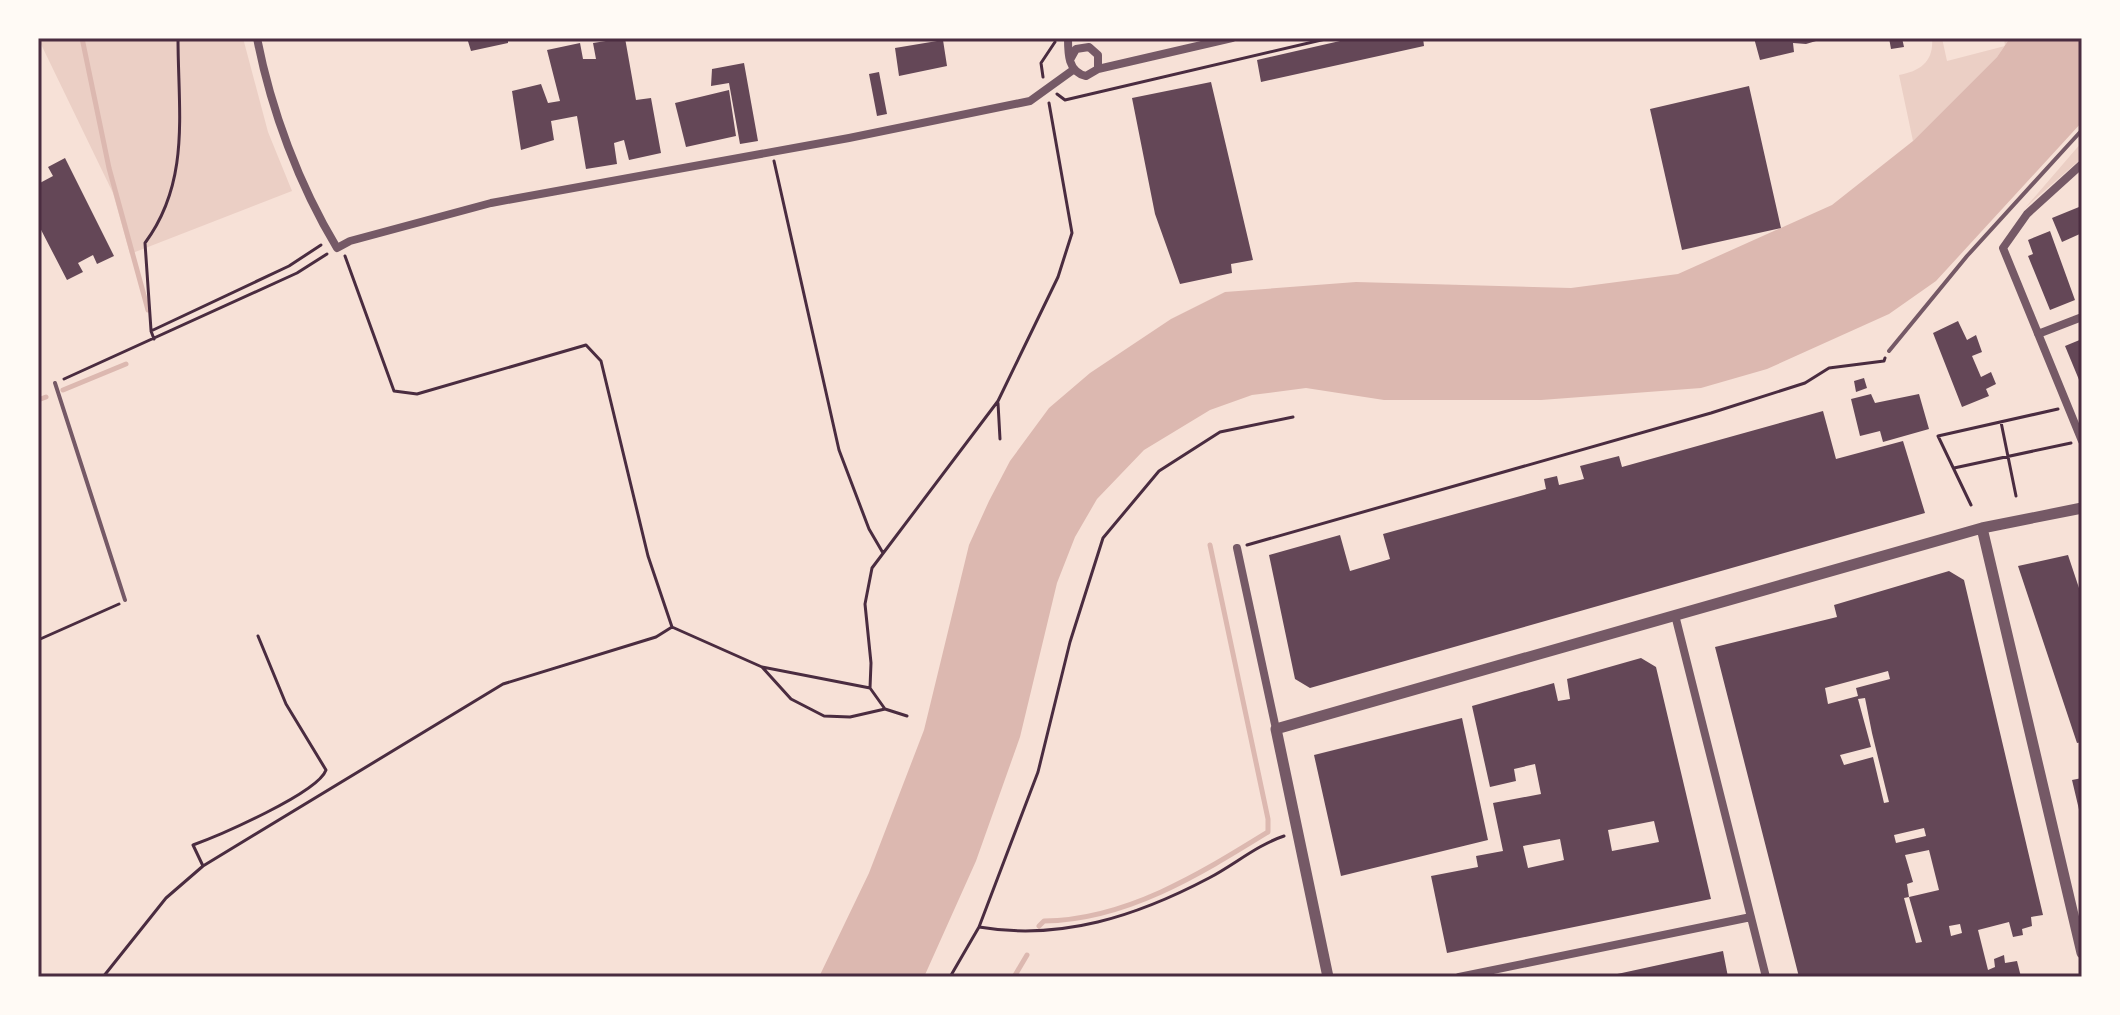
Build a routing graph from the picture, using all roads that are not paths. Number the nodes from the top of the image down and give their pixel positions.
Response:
1 (257, 38) edge
2 (1068, 38) edge
3 (1232, 38) edge
4 (1216, 40) edge
5 (1088, 43) edge
6 (1072, 66) junction
7 (1098, 69) junction
8 (2082, 130) edge
9 (2082, 164) edge
10 (2082, 317) edge
11 (2038, 334) junction
12 (1889, 351) road end
13 (55, 383) road end
14 (2082, 441) edge
15 (2082, 508) edge
16 (1982, 528) junction
17 (1237, 548) road end
18 (125, 600) road end
19 (1675, 615) junction
20 (1276, 729) junction
21 (1751, 917) junction
22 (2082, 953) edge
23 (1328, 977) edge
24 (1459, 977) edge
25 (1766, 977) edge

1 - 6 street
2 - 6 street
3 - 4 street
4 - 7 street
5 - 6 street
5 - 7 street
6 - 7 street
8 - 12 lane
9 - 11 street
10 - 11 street
11 - 14 street
13 - 18 lane
15 - 16 street
16 - 19 street
16 - 22 street
17 - 20 street
19 - 20 street
19 - 21 street
20 - 23 street
21 - 24 street
21 - 25 street

